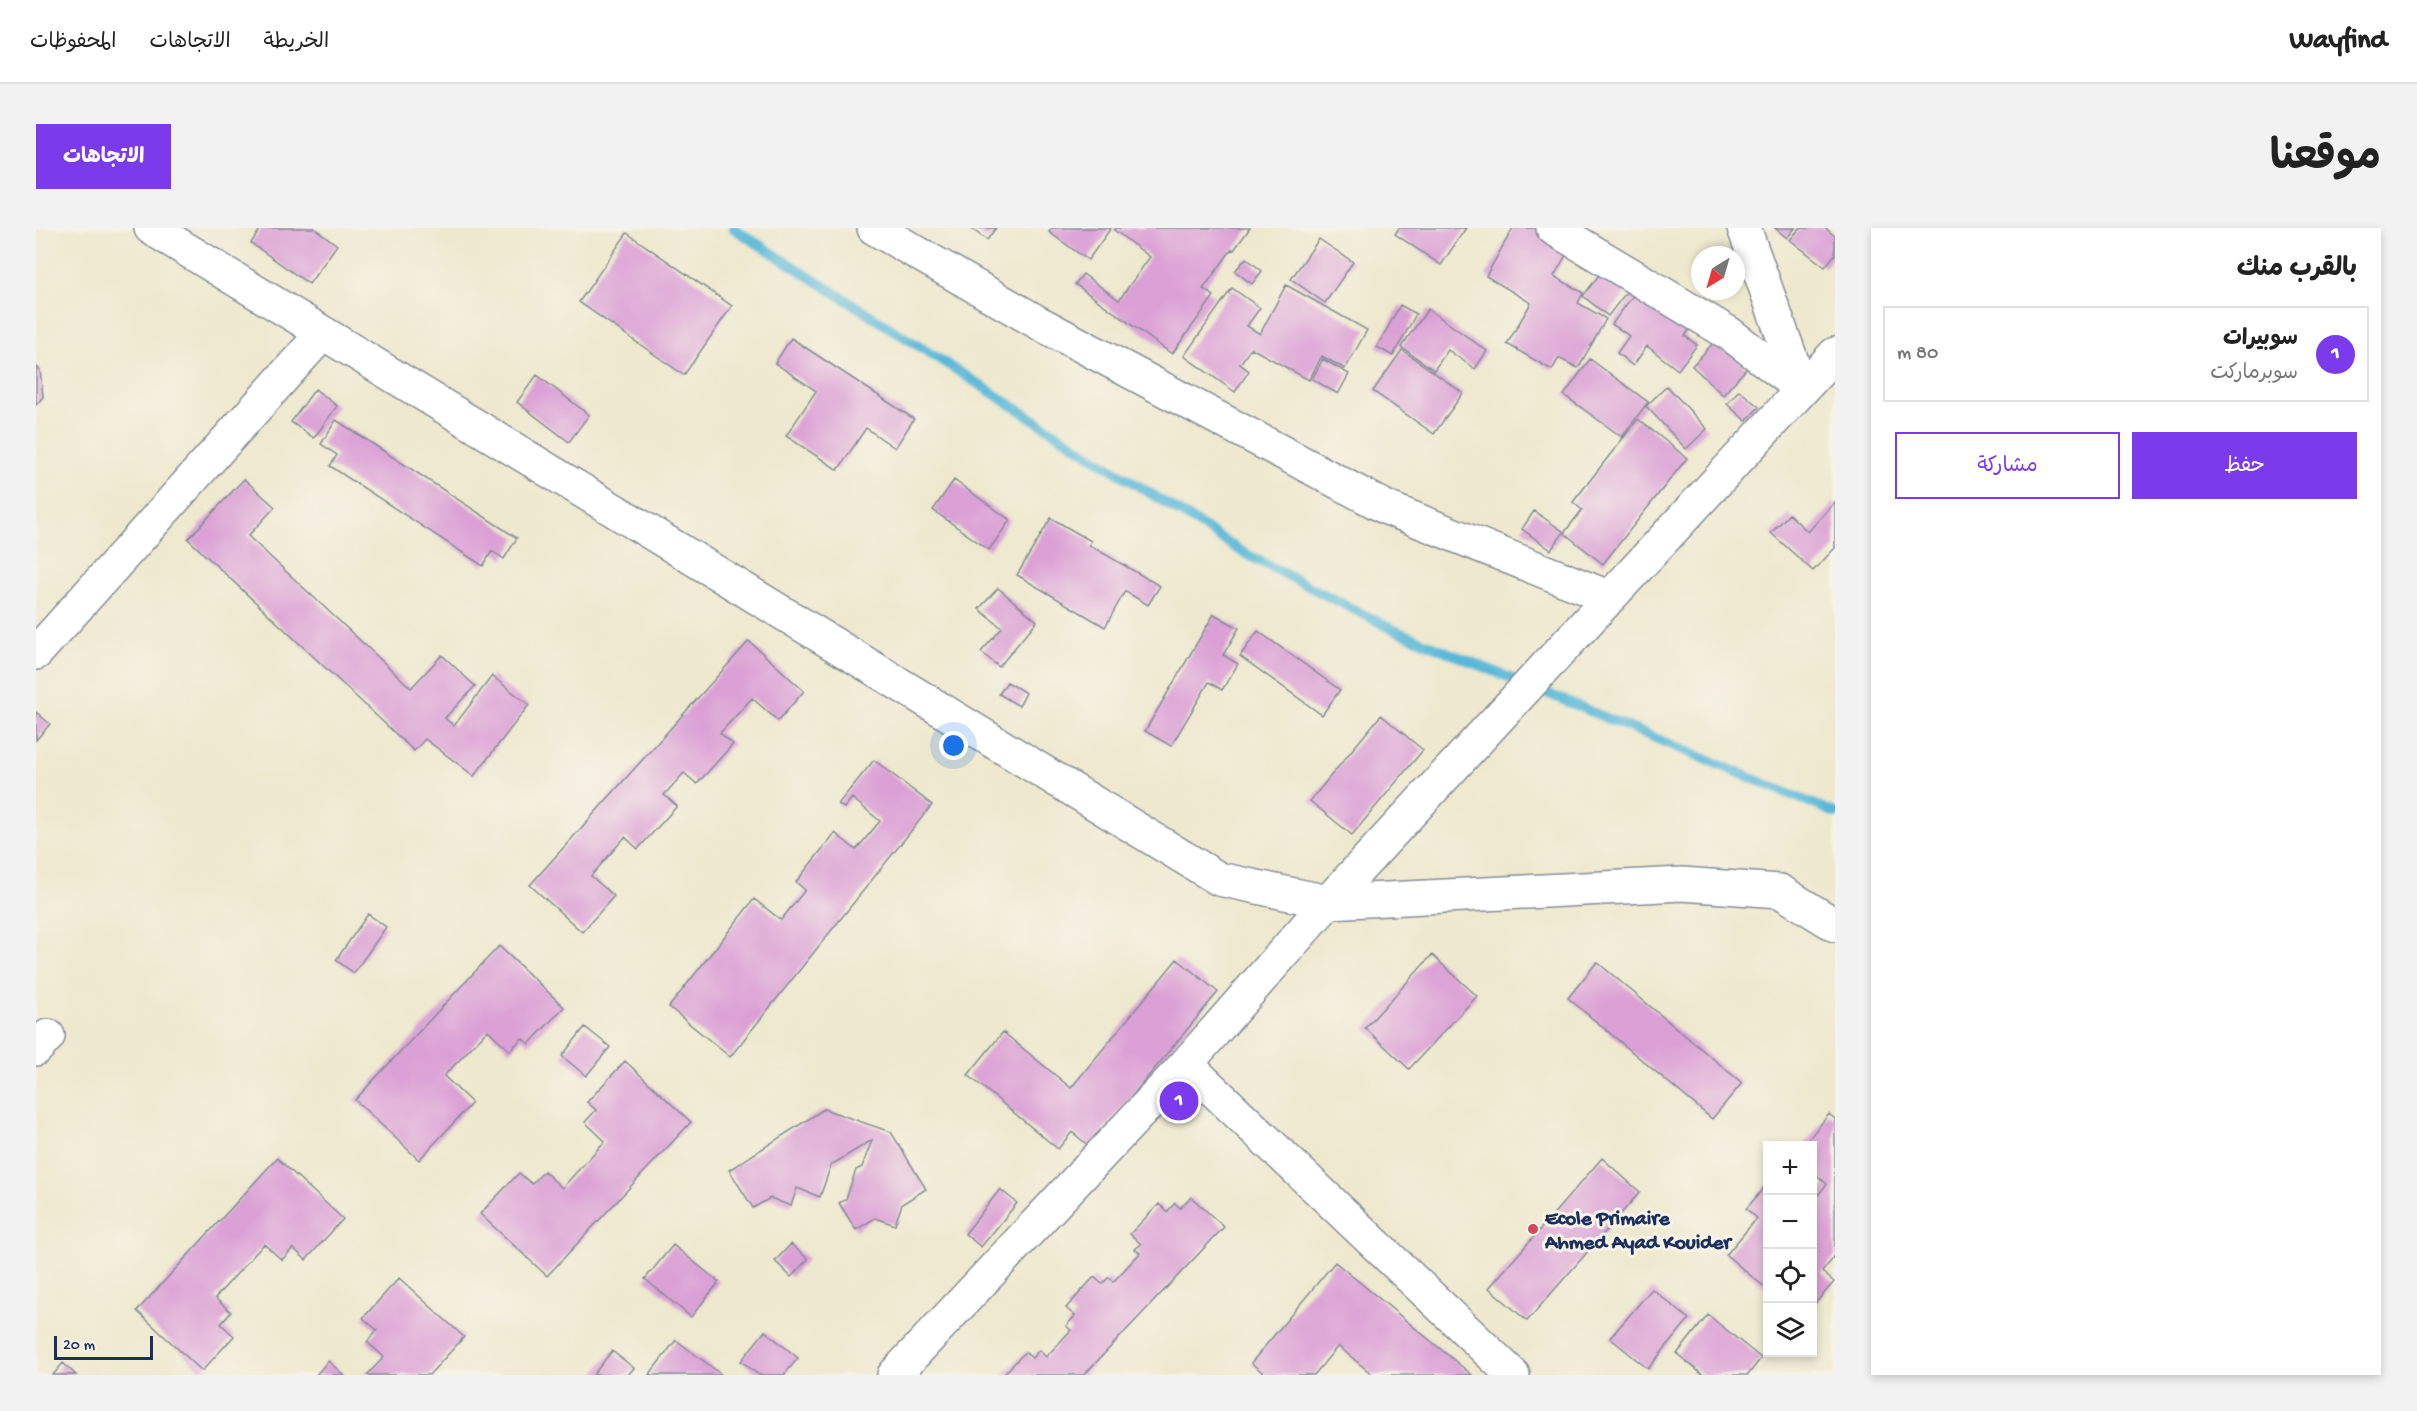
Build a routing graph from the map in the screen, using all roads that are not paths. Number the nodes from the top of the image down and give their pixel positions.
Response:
1 (151, 228) edge
2 (874, 228) edge
3 (1553, 228) edge
4 (1744, 228) edge
5 (323, 333) junction
6 (1835, 354) edge
7 (1802, 388) junction
8 (1608, 597) junction
9 (36, 653) edge
10 (1328, 902) junction
11 (1835, 925) edge
12 (1186, 1064) junction
13 (894, 1375) edge
14 (1513, 1375) edge

1 - 5 street
2 - 8 street
3 - 7 street
4 - 7 street
5 - 9 street
5 - 10 street
6 - 7 street
7 - 8 street
8 - 10 street
10 - 11 street
10 - 12 street
12 - 13 street
12 - 14 street

